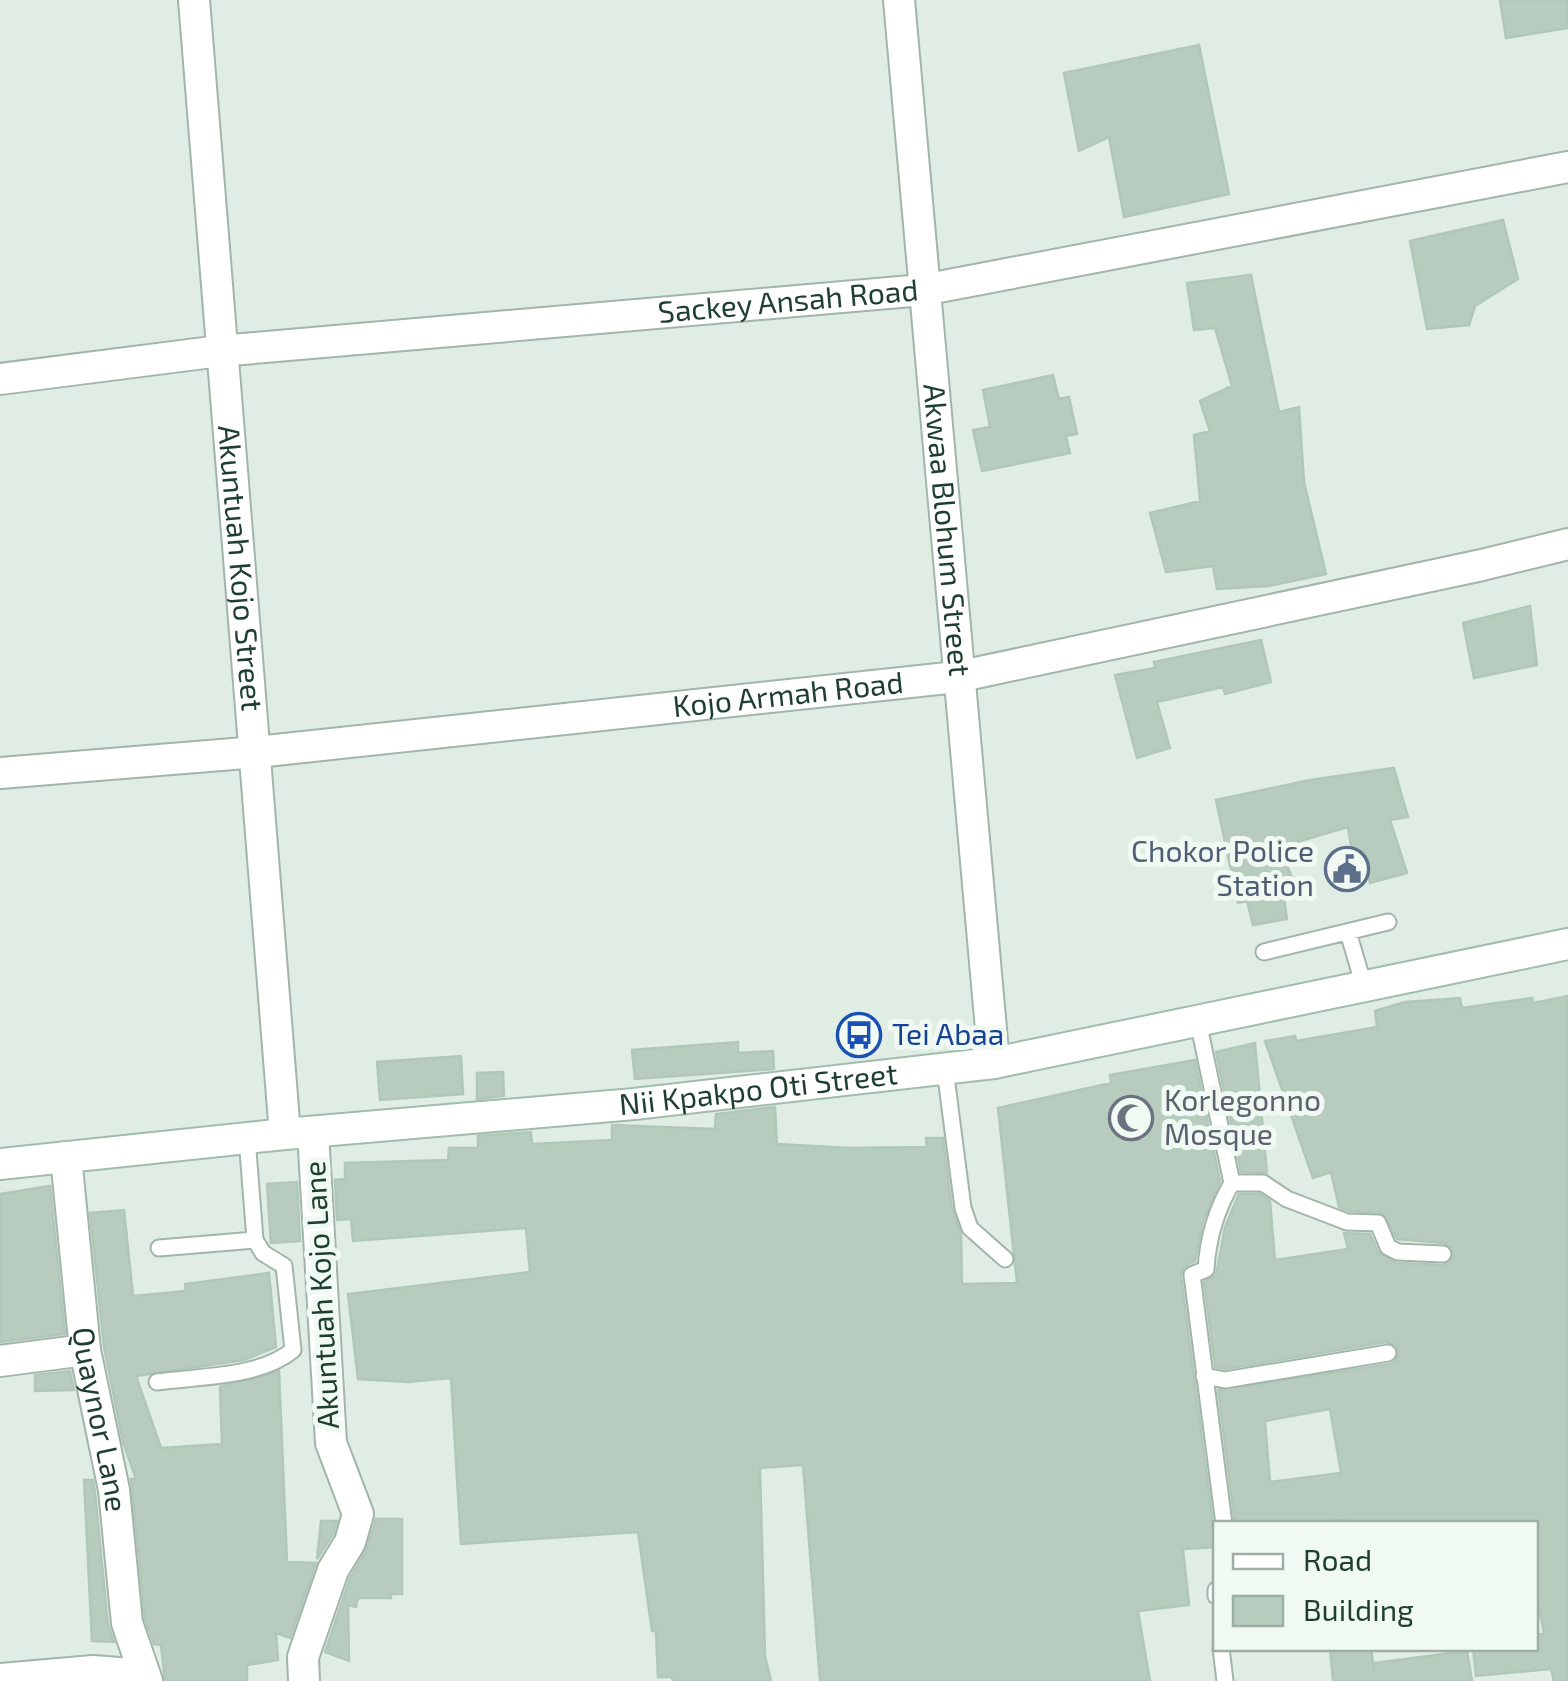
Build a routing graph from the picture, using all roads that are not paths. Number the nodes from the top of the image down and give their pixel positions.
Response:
1 (194, 0) edge
2 (898, 0) edge
3 (1568, 167) edge
4 (923, 290) junction
5 (220, 351) junction
6 (0, 379) edge
7 (1568, 544) edge
8 (957, 677) junction
9 (258, 752) junction
10 (0, 773) edge
11 (1388, 922) dead end
12 (1348, 932) junction
13 (1568, 944) edge
14 (1264, 952) dead end
15 (1364, 986) junction
16 (1198, 1021) junction
17 (994, 1062) junction
18 (945, 1069) junction
19 (299, 1133) junction
20 (247, 1138) junction
21 (66, 1156) junction
22 (0, 1164) edge
23 (1232, 1182) junction
24 (255, 1240) junction
25 (159, 1248) dead end
26 (1443, 1254) dead end
27 (1005, 1259) dead end
28 (85, 1350) junction
29 (1388, 1353) dead end
30 (0, 1361) edge
31 (1204, 1376) junction
32 (157, 1382) dead end
33 (1224, 1521) edge
34 (1222, 1651) edge
35 (146, 1678) edge
36 (0, 1679) edge
37 (304, 1681) edge
38 (1224, 1681) edge

1 - 5 street, Akuntuah Kojo Street
2 - 4 street, Akwaa Blohum Street
3 - 4 street, Sackey Ansah Road
4 - 5 street, Sackey Ansah Road
4 - 8 street, Akwaa Blohum Street
5 - 6 street, Sackey Ansah Road
5 - 9 street, Akuntuah Kojo Street
7 - 8 street, Kojo Armah Road
8 - 9 street, Kojo Armah Road
8 - 17 street, Akwaa Blohum Street
9 - 10 street, Kojo Armah Road
9 - 19 street, Akuntuah Kojo Street
11 - 12 lane
12 - 14 lane
12 - 15 lane
13 - 15 street, Nii Kpakpo Oti Street
15 - 16 street, Nii Kpakpo Oti Street
16 - 17 street, Nii Kpakpo Oti Street
16 - 23 lane
17 - 18 street, Nii Kpakpo Oti Street
18 - 19 street, Nii Kpakpo Oti Street
18 - 27 lane
19 - 20 street, Nii Kpakpo Oti Street
19 - 37 street, Akuntuah Kojo Lane
20 - 21 street, Nii Kpakpo Oti Street
20 - 24 lane
21 - 22 street, Nii Kpakpo Oti Street
21 - 28 street, Quaynor Lane
23 - 26 lane
23 - 31 lane
24 - 25 lane
24 - 32 lane
28 - 30 street
28 - 35 street, Quaynor Lane
29 - 31 lane
31 - 33 lane
34 - 38 lane
35 - 36 street

